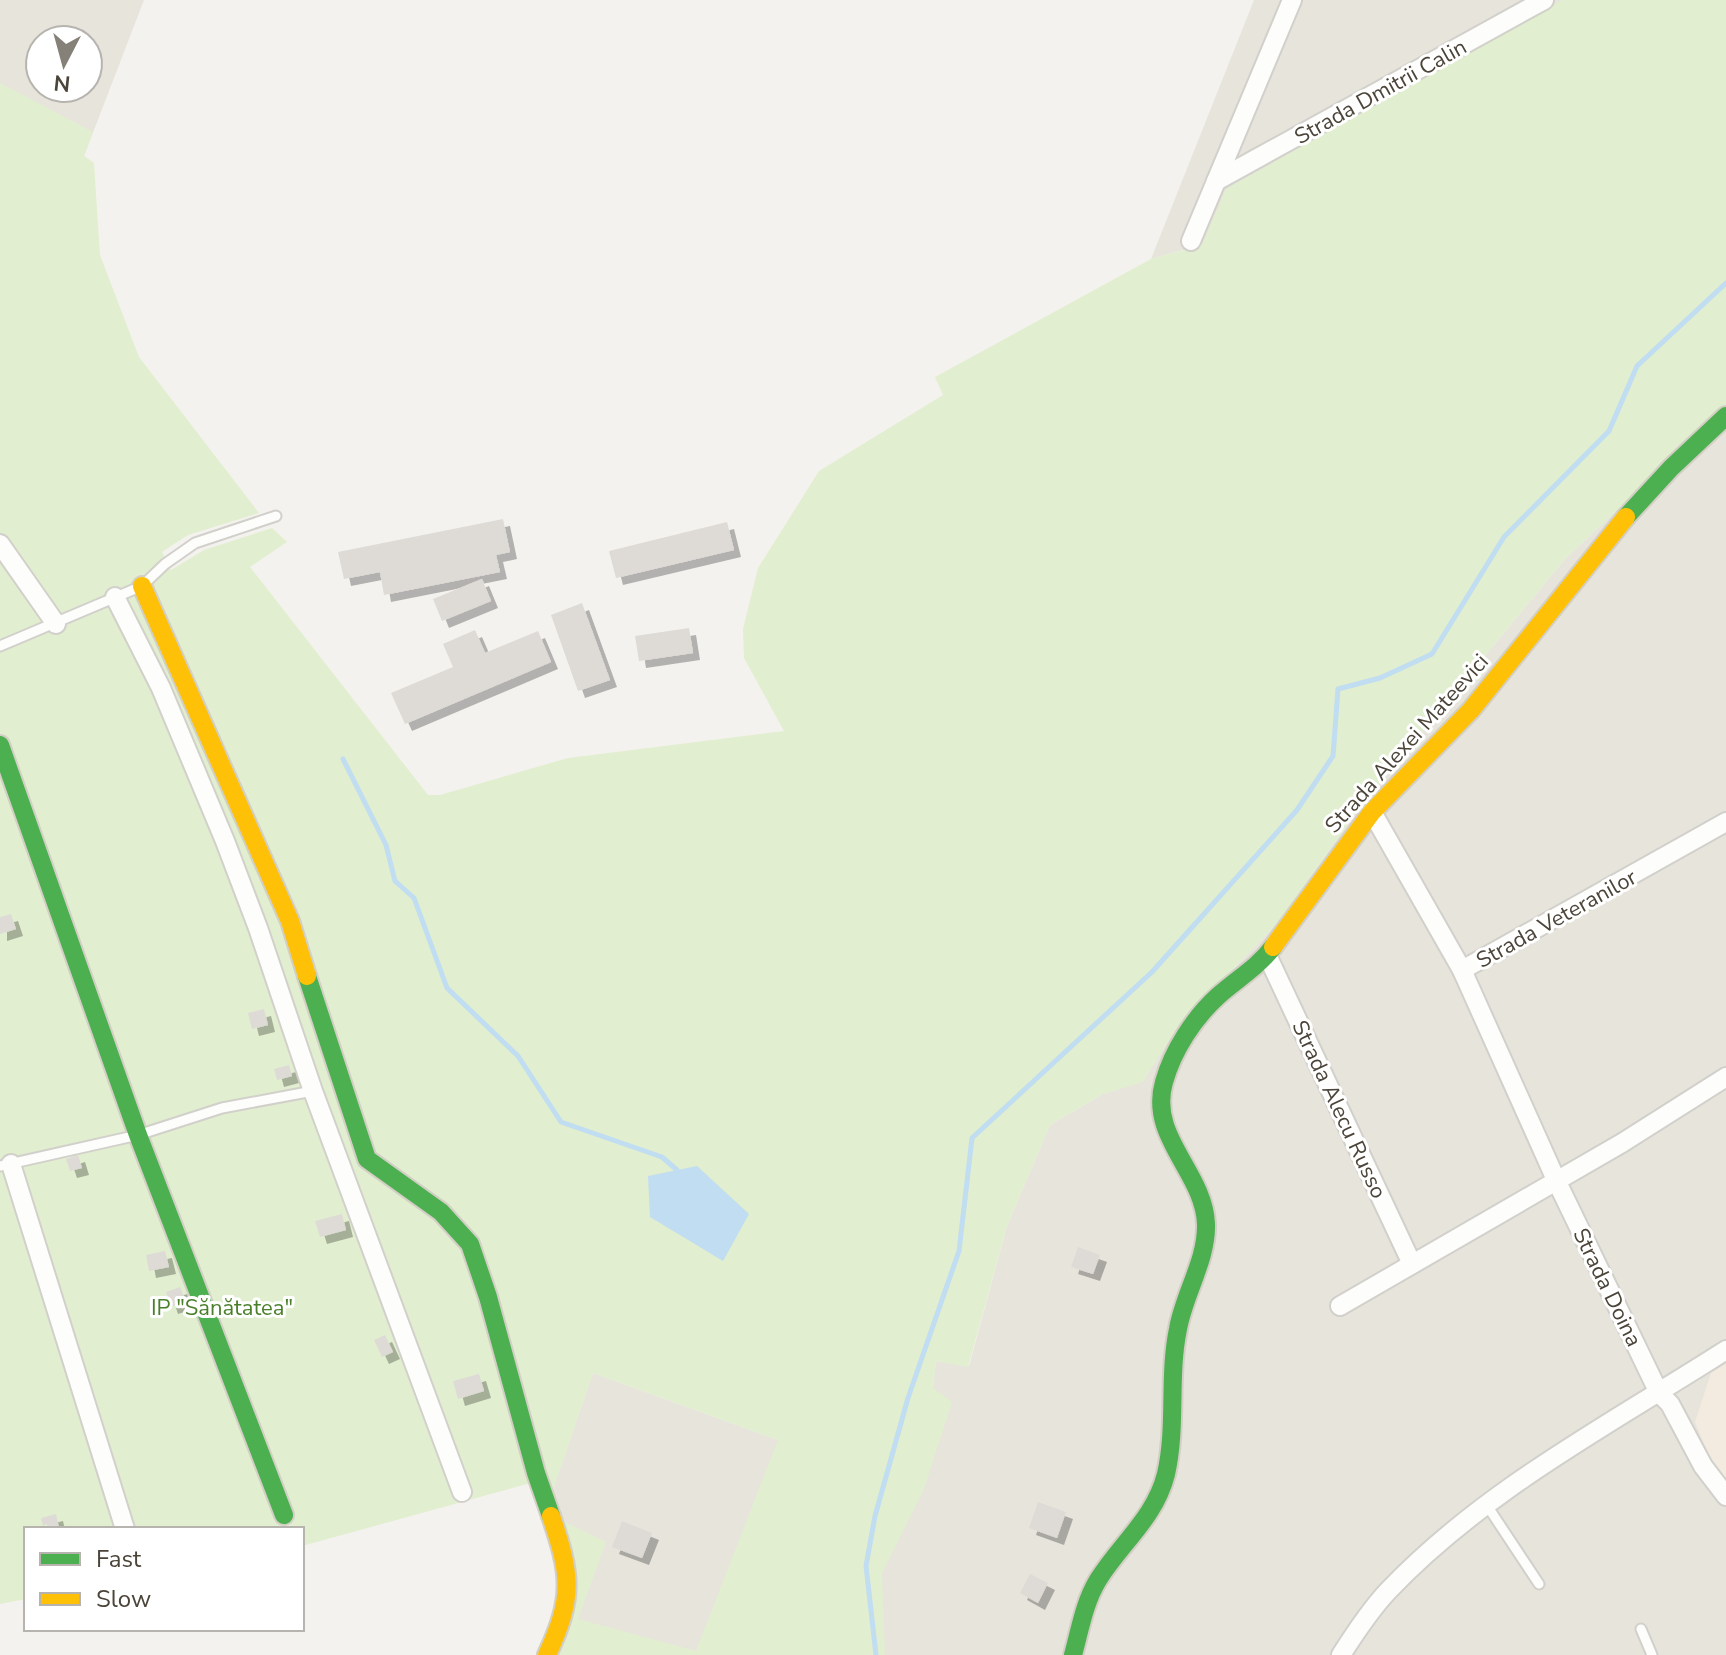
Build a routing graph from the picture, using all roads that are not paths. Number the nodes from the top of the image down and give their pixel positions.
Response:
1 (1292, 0) edge
2 (1544, 0) edge
3 (1528, 5) edge
4 (1216, 181) junction
5 (1191, 241) dead end
6 (1726, 416) edge
7 (276, 516) dead end
8 (0, 544) edge
9 (142, 586) junction
10 (115, 597) junction
11 (56, 624) junction
12 (0, 646) edge
13 (0, 745) edge
14 (1372, 812) junction
15 (1726, 822) edge
16 (1267, 955) junction
17 (1462, 970) junction
18 (1726, 1077) edge
19 (313, 1091) junction
20 (138, 1135) junction
21 (6, 1165) edge
22 (1557, 1182) junction
23 (1412, 1264) junction
24 (1340, 1306) dead end
25 (1726, 1350) edge
26 (1659, 1393) junction
27 (462, 1492) dead end
28 (1726, 1496) edge
29 (1486, 1504) junction
30 (284, 1515) dead end
31 (124, 1527) edge
32 (1539, 1584) dead end
33 (1641, 1629) dead end
34 (547, 1655) edge
35 (1073, 1655) edge
36 (1341, 1655) edge
37 (1652, 1655) edge

1 - 4 street
2 - 3 street, Strada Dmitrii Calin
3 - 4 street, Strada Dmitrii Calin
4 - 5 street
6 - 14 street, Strada Alexei Mateevici
7 - 9 lane
8 - 11 street
9 - 10 lane
9 - 34 street
10 - 11 lane
10 - 19 street
11 - 12 lane
13 - 20 street
14 - 16 street, Strada Alexei Mateevici
14 - 17 street, Strada Veteranilor
15 - 17 street, Strada Veteranilor
16 - 23 street, Strada Alecu Russo
16 - 35 street, Strada Alexei Mateevici
17 - 22 street
18 - 22 street
19 - 20 lane
19 - 27 street
20 - 21 lane
20 - 30 street
21 - 31 street
22 - 23 street
22 - 26 street, Strada Doina
23 - 24 street
25 - 26 street
26 - 28 street, Strada Doina
26 - 29 street
29 - 32 lane
29 - 36 street
33 - 37 lane

